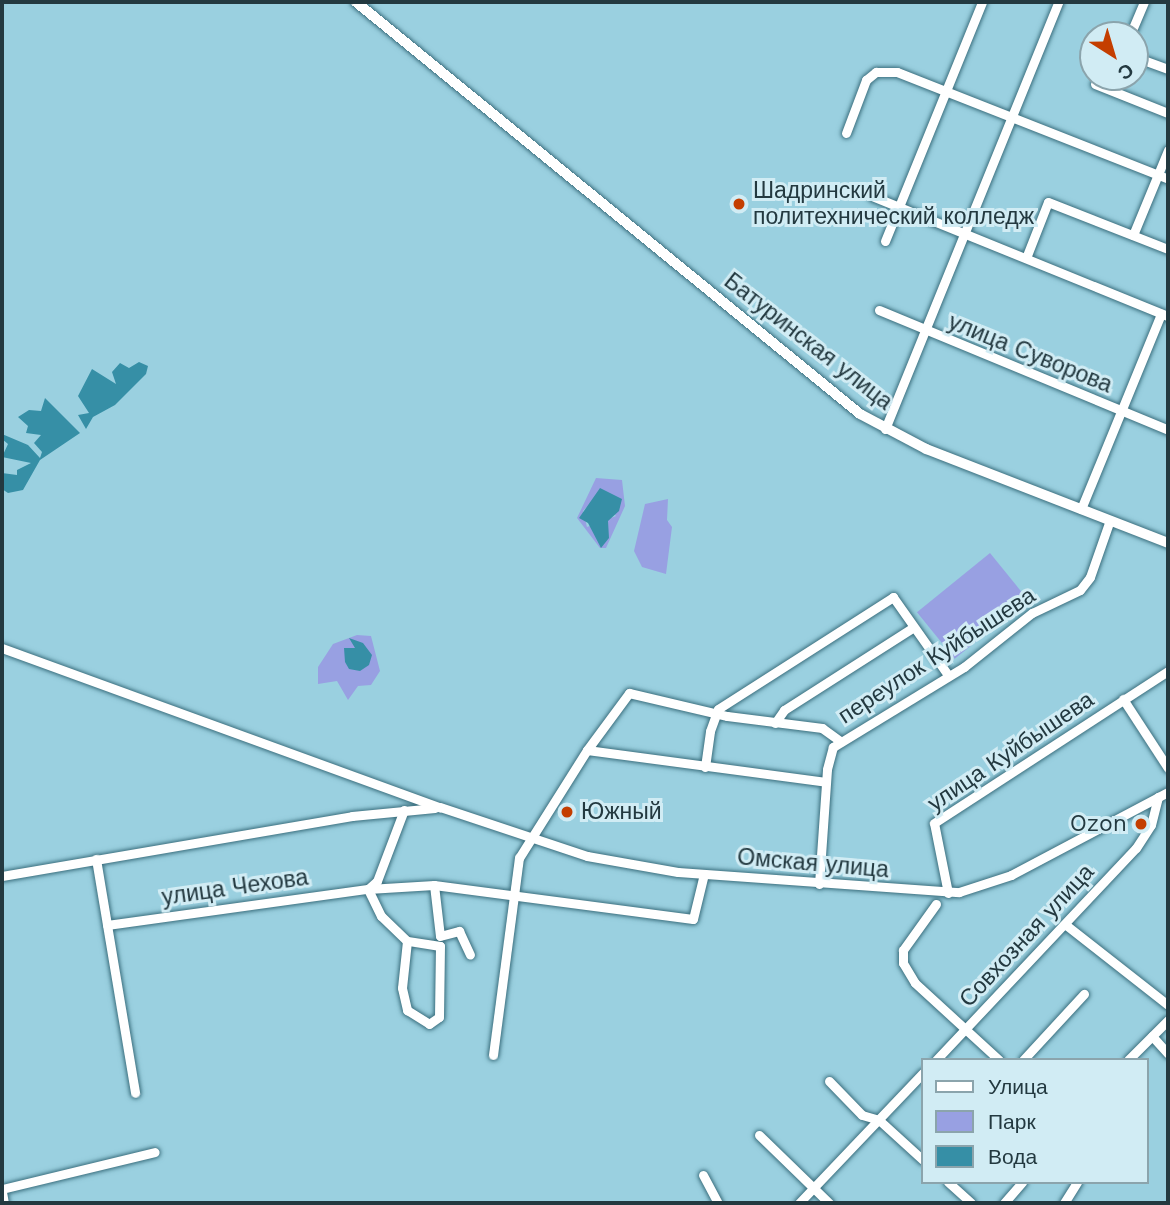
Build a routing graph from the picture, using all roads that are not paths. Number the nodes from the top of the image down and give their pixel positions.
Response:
1 (356, 2) edge
2 (982, 2) edge
3 (1058, 2) edge
4 (1144, 2) edge
5 (1136, 21) edge
6 (1149, 62) edge
7 (1168, 69) edge
8 (945, 90) junction
9 (1113, 91) edge
10 (1168, 113) edge
11 (1011, 117) junction
12 (846, 133) dead end
13 (1168, 150) edge
14 (1158, 175) junction
15 (1168, 179) edge
16 (872, 196) dead end
17 (899, 206) junction
18 (964, 233) junction
19 (1133, 235) junction
20 (885, 241) dead end
21 (1168, 248) edge
22 (1026, 258) junction
23 (879, 310) dead end
24 (1165, 315) edge
25 (924, 332) junction
26 (1120, 411) junction
27 (885, 429) junction
28 (1168, 430) edge
29 (1081, 509) junction
30 (1110, 520) junction
31 (1168, 543) edge
32 (912, 628) junction
33 (2, 648) edge
34 (1168, 671) edge
35 (948, 675) junction
36 (1123, 699) junction
37 (716, 713) junction
38 (775, 723) junction
39 (840, 741) junction
40 (587, 750) junction
41 (705, 767) junction
42 (1168, 768) edge
43 (826, 782) junction
44 (1168, 792) edge
45 (1158, 797) junction
46 (440, 807) junction
47 (404, 810) junction
48 (536, 838) junction
49 (96, 859) junction
50 (704, 874) junction
51 (2, 876) edge
52 (819, 884) junction
53 (433, 885) junction
54 (368, 889) junction
55 (948, 893) junction
56 (511, 896) junction
57 (936, 904) dead end
58 (107, 925) junction
59 (1066, 925) junction
60 (407, 940) junction
61 (470, 954) dead end
62 (1084, 995) dead end
63 (1168, 1005) edge
64 (1168, 1020) edge
65 (966, 1029) junction
66 (1152, 1036) junction
67 (1168, 1054) edge
68 (493, 1055) dead end
69 (938, 1058) edge
70 (997, 1058) edge
71 (1025, 1058) edge
72 (1130, 1058) edge
73 (922, 1074) edge
74 (829, 1081) dead end
75 (135, 1093) dead end
76 (879, 1120) junction
77 (760, 1135) dead end
78 (155, 1152) dead end
79 (922, 1159) edge
80 (703, 1175) dead end
81 (950, 1184) edge
82 (1019, 1184) edge
83 (1076, 1184) edge
84 (814, 1188) junction
85 (2, 1190) edge
86 (4, 1203) edge
87 (718, 1203) edge
88 (799, 1203) edge
89 (829, 1203) edge
90 (971, 1203) edge
91 (1004, 1203) edge
92 (1064, 1203) edge

1 - 27 main road, Батуринская улица
2 - 8 street
3 - 11 street
4 - 5 street
6 - 7 street
8 - 11 street
8 - 12 street
8 - 17 street
9 - 10 street
11 - 14 street
11 - 18 street
13 - 14 street
14 - 15 street
14 - 19 street
16 - 17 street
17 - 18 street
17 - 20 street
18 - 22 street
18 - 25 street
19 - 21 street
19 - 22 street
22 - 24 street
23 - 25 street, улица Суворова
24 - 26 street
25 - 26 street, улица Суворова
25 - 27 street
26 - 28 street, улица Суворова
26 - 29 street
27 - 29 main road, Батуринская улица
29 - 30 main road, Батуринская улица
30 - 31 main road, Батуринская улица
30 - 35 street, переулок Куйбышева
32 - 35 street
32 - 37 street
32 - 38 street
33 - 46 street, Омская улица
34 - 36 street, улица Куйбышева
35 - 39 street, переулок Куйбышева
36 - 42 street
36 - 55 street, улица Куйбышева
37 - 38 street
37 - 40 street
37 - 41 street
38 - 39 street
39 - 43 street, переулок Куйбышева
40 - 41 street
40 - 48 street
41 - 43 street
43 - 52 street, переулок Куйбышева
44 - 45 street, Омская улица
45 - 55 street, Омская улица
45 - 59 street, Совхозная улица
46 - 47 street
46 - 48 street, Омская улица
47 - 49 street
47 - 54 street
48 - 50 street, Омская улица
48 - 56 street
49 - 51 street
49 - 58 street
50 - 52 street, Омская улица
50 - 56 street, улица Чехова
52 - 55 street, Омская улица
53 - 54 street, улица Чехова
53 - 56 street, улица Чехова
53 - 61 street
54 - 58 street, улица Чехова
54 - 60 street
56 - 68 street
57 - 65 street
58 - 75 street
59 - 63 street
59 - 65 street, Совхозная улица
60 - 60 street
62 - 71 street
64 - 66 street
65 - 69 street, Совхозная улица
65 - 70 street
66 - 67 street
66 - 72 street
73 - 76 street
74 - 76 street
76 - 79 street
76 - 84 street
77 - 84 street
78 - 85 street
80 - 87 street
81 - 90 street
82 - 91 street
83 - 92 street
84 - 88 street
84 - 89 street
85 - 86 street

